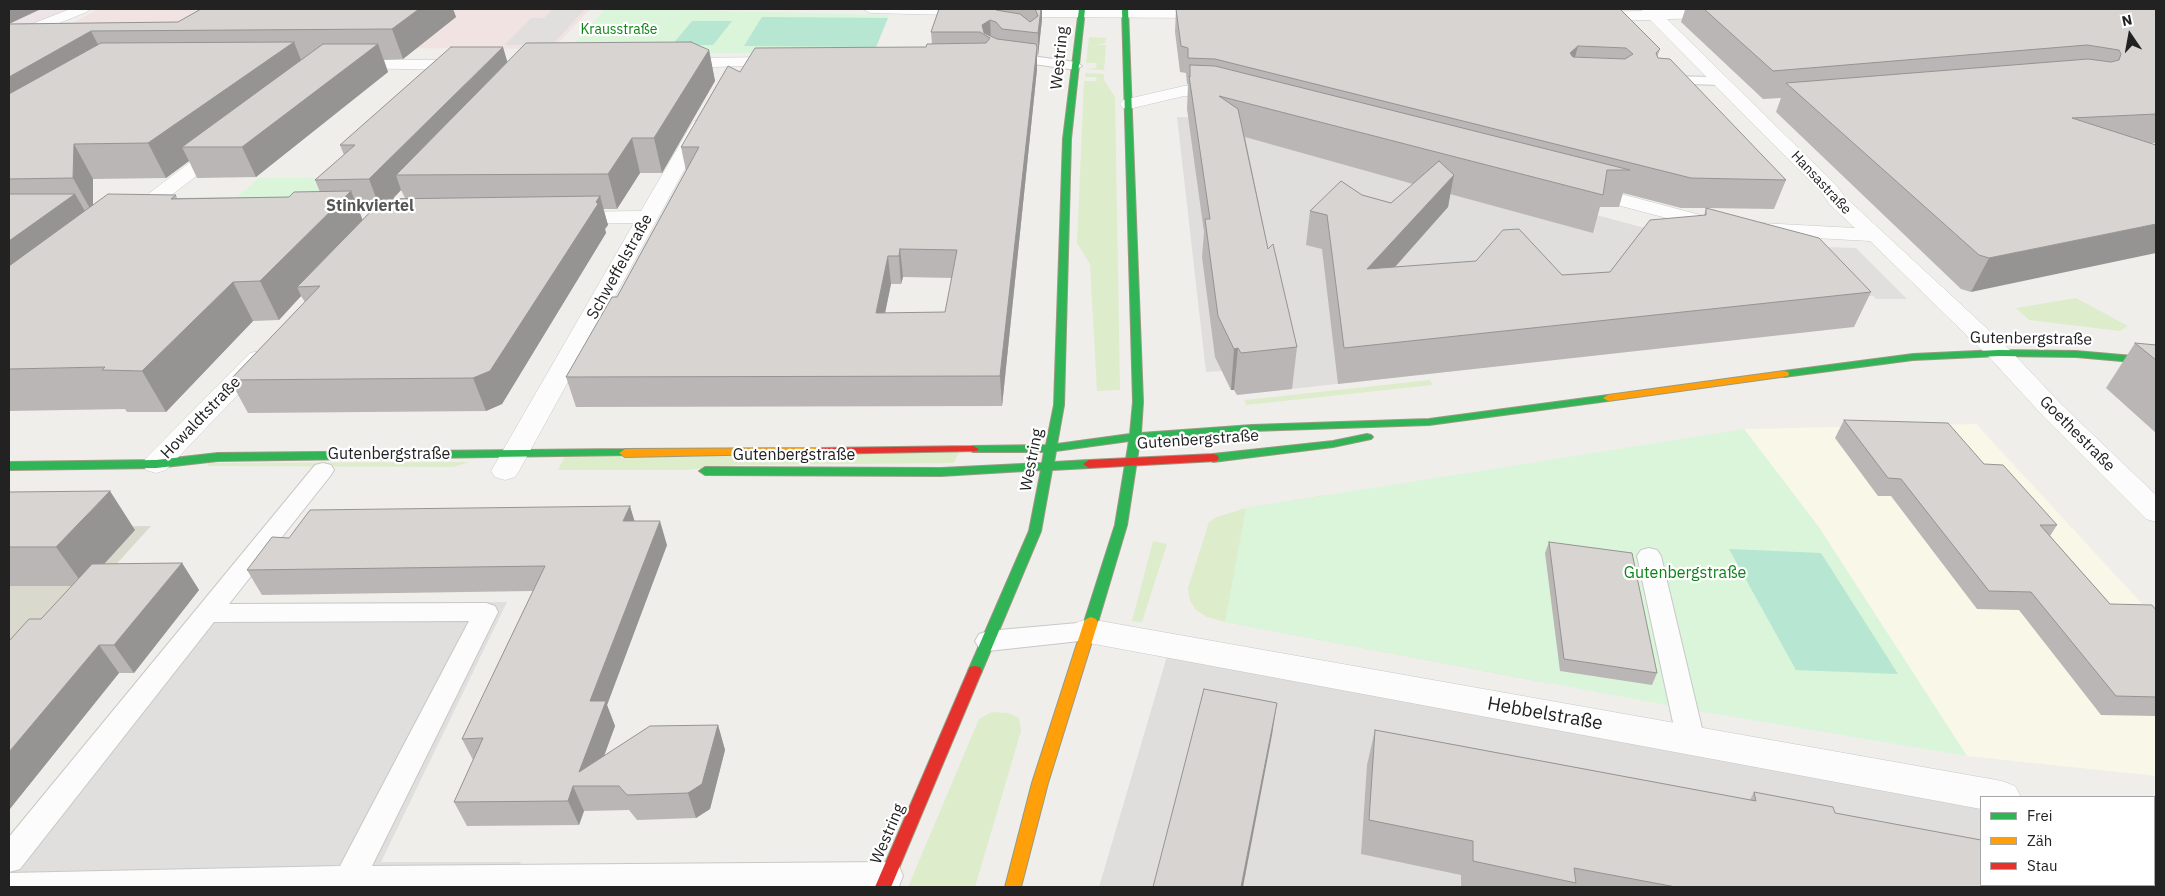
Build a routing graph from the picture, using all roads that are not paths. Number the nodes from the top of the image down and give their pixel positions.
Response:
1 (82, 9) edge
2 (870, 9) edge
3 (1082, 11) edge
4 (1125, 11) edge
5 (1651, 12) edge
6 (1229, 14) edge
7 (1731, 14) edge
8 (1579, 16) edge
9 (9, 38) edge
10 (1007, 52) edge
11 (799, 62) edge
12 (657, 63) edge
13 (736, 63) junction
14 (484, 65) edge
15 (328, 66) edge
16 (1076, 66) junction
17 (727, 78) edge
18 (1656, 80) edge
19 (1720, 80) junction
20 (1242, 100) edge
21 (1129, 104) junction
22 (710, 108) edge
23 (237, 135) edge
24 (1569, 187) edge
25 (648, 217) junction
26 (550, 218) edge
27 (161, 222) edge
28 (1874, 235) junction
29 (273, 342) edge
30 (1999, 353) junction
31 (2156, 361) edge
32 (1430, 422) junction
33 (1135, 437) junction
34 (1052, 448) junction
35 (1130, 462) junction
36 (156, 464) junction
37 (9, 466) edge
38 (507, 467) junction
39 (1048, 467) junction
40 (206, 470) dead end
41 (320, 470) dead end
42 (694, 471) dead end
43 (2156, 512) edge
44 (1649, 556) dead end
45 (209, 613) junction
46 (1089, 631) junction
47 (988, 641) junction
48 (1691, 741) junction
49 (1996, 796) edge
50 (9, 859) edge
51 (349, 880) junction
52 (886, 882) edge
53 (614, 883) edge
54 (9, 887) edge
55 (1013, 887) edge

1 - 9 street
2 - 3 street
3 - 4 street
3 - 16 main road, Westring
4 - 6 street
4 - 21 main road
5 - 7 street
5 - 8 street
5 - 19 street, Hansastraße
10 - 16 lane
11 - 13 street
12 - 13 street
13 - 17 street
14 - 15 street
16 - 34 main road, Westring
18 - 19 lane
19 - 28 street, Hansastraße
20 - 21 street
21 - 33 main road
22 - 25 street, Schweffelstraße
23 - 27 street
24 - 28 street
25 - 26 street
25 - 38 street, Schweffelstraße
28 - 30 street, Hansastraße
29 - 36 street, Howaldtstraße
30 - 31 main road, Gutenbergstraße
30 - 32 main road, Gutenbergstraße
30 - 43 street, Goethestraße
32 - 33 main road, Gutenbergstraße
32 - 35 main road, Gutenbergstraße
33 - 34 main road, Gutenbergstraße
33 - 35 main road
34 - 38 main road, Gutenbergstraße
34 - 39 main road, Westring
35 - 39 main road, Gutenbergstraße
35 - 46 main road
36 - 37 main road, Gutenbergstraße
36 - 38 main road, Gutenbergstraße
36 - 40 main road, Gutenbergstraße
39 - 42 main road, Gutenbergstraße
39 - 47 main road, Westring
41 - 45 lane
44 - 48 lane
45 - 50 lane
45 - 51 lane
46 - 47 lane
46 - 48 street, Hebbelstraße
46 - 55 main road
47 - 52 main road, Westring
48 - 49 street, Hebbelstraße
51 - 53 lane
51 - 54 lane
52 - 53 lane

